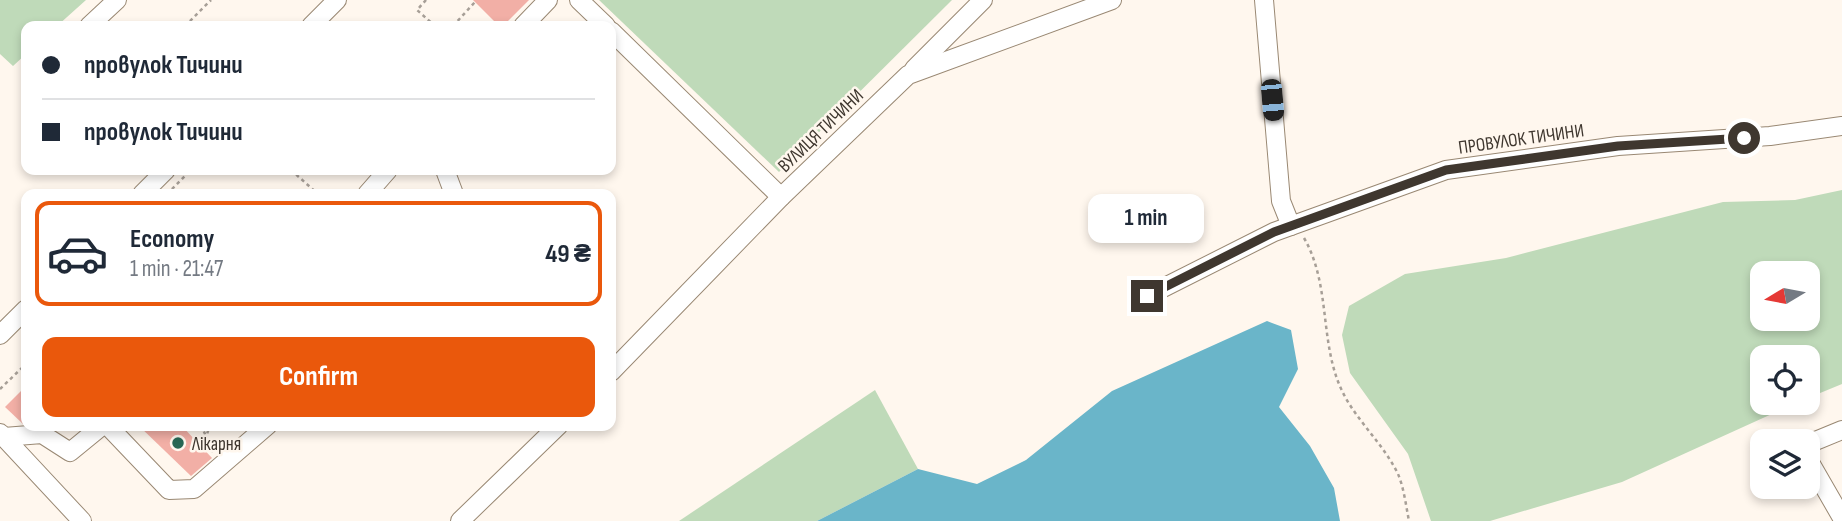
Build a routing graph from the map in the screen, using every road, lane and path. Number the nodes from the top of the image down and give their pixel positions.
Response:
1 (117, 0) edge
2 (211, 0) edge
3 (426, 0) edge
4 (548, 0) edge
5 (579, 0) edge
6 (983, 0) edge
7 (1112, 0) edge
8 (1264, 0) edge
9 (475, 2) dead end
10 (329, 3) edge
11 (94, 21) edge
12 (190, 21) edge
13 (315, 21) edge
14 (429, 21) edge
15 (458, 21) edge
16 (528, 21) edge
17 (601, 21) edge
18 (616, 36) edge
19 (908, 75) junction
20 (1842, 126) edge
21 (161, 175) edge
22 (186, 175) edge
23 (297, 175) edge
24 (384, 175) edge
25 (147, 189) edge
26 (172, 189) edge
27 (312, 189) edge
28 (371, 189) edge
29 (781, 197) junction
30 (1291, 226) junction
31 (1147, 296) dead end
32 (21, 314) edge
33 (0, 335) edge
34 (616, 367) edge
35 (21, 369) edge
36 (0, 389) edge
37 (1842, 430) edge
38 (97, 431) edge
39 (111, 431) edge
40 (203, 431) edge
41 (208, 431) edge
42 (262, 431) edge
43 (553, 431) edge
44 (2, 435) edge
45 (1820, 439) edge
46 (205, 440) junction
47 (223, 467) junction
48 (1820, 480) edge
49 (1842, 518) edge
50 (82, 521) edge
51 (460, 521) edge
52 (1409, 521) edge

1 - 11 street
2 - 12 path
3 - 14 path
4 - 16 street
5 - 17 street
6 - 19 street
7 - 19 street, ВУЛИЦЯ ТИЧИНИ
8 - 30 street
9 - 15 path
10 - 13 street
18 - 29 street
19 - 29 street, ВУЛИЦЯ ТИЧИНИ
20 - 30 street, ПРОВУЛОК ТИЧИНИ
21 - 25 street
22 - 26 path
23 - 27 path
24 - 28 street
29 - 34 street, ВУЛИЦЯ ТИЧИНИ
30 - 31 street, ПРОВУЛОК ТИЧИНИ
30 - 52 path
32 - 33 street
35 - 36 path
37 - 45 street
38 - 44 street
39 - 47 street
40 - 46 path
41 - 46 path
42 - 47 street
43 - 51 street
44 - 50 street
46 - 47 path
48 - 49 street

